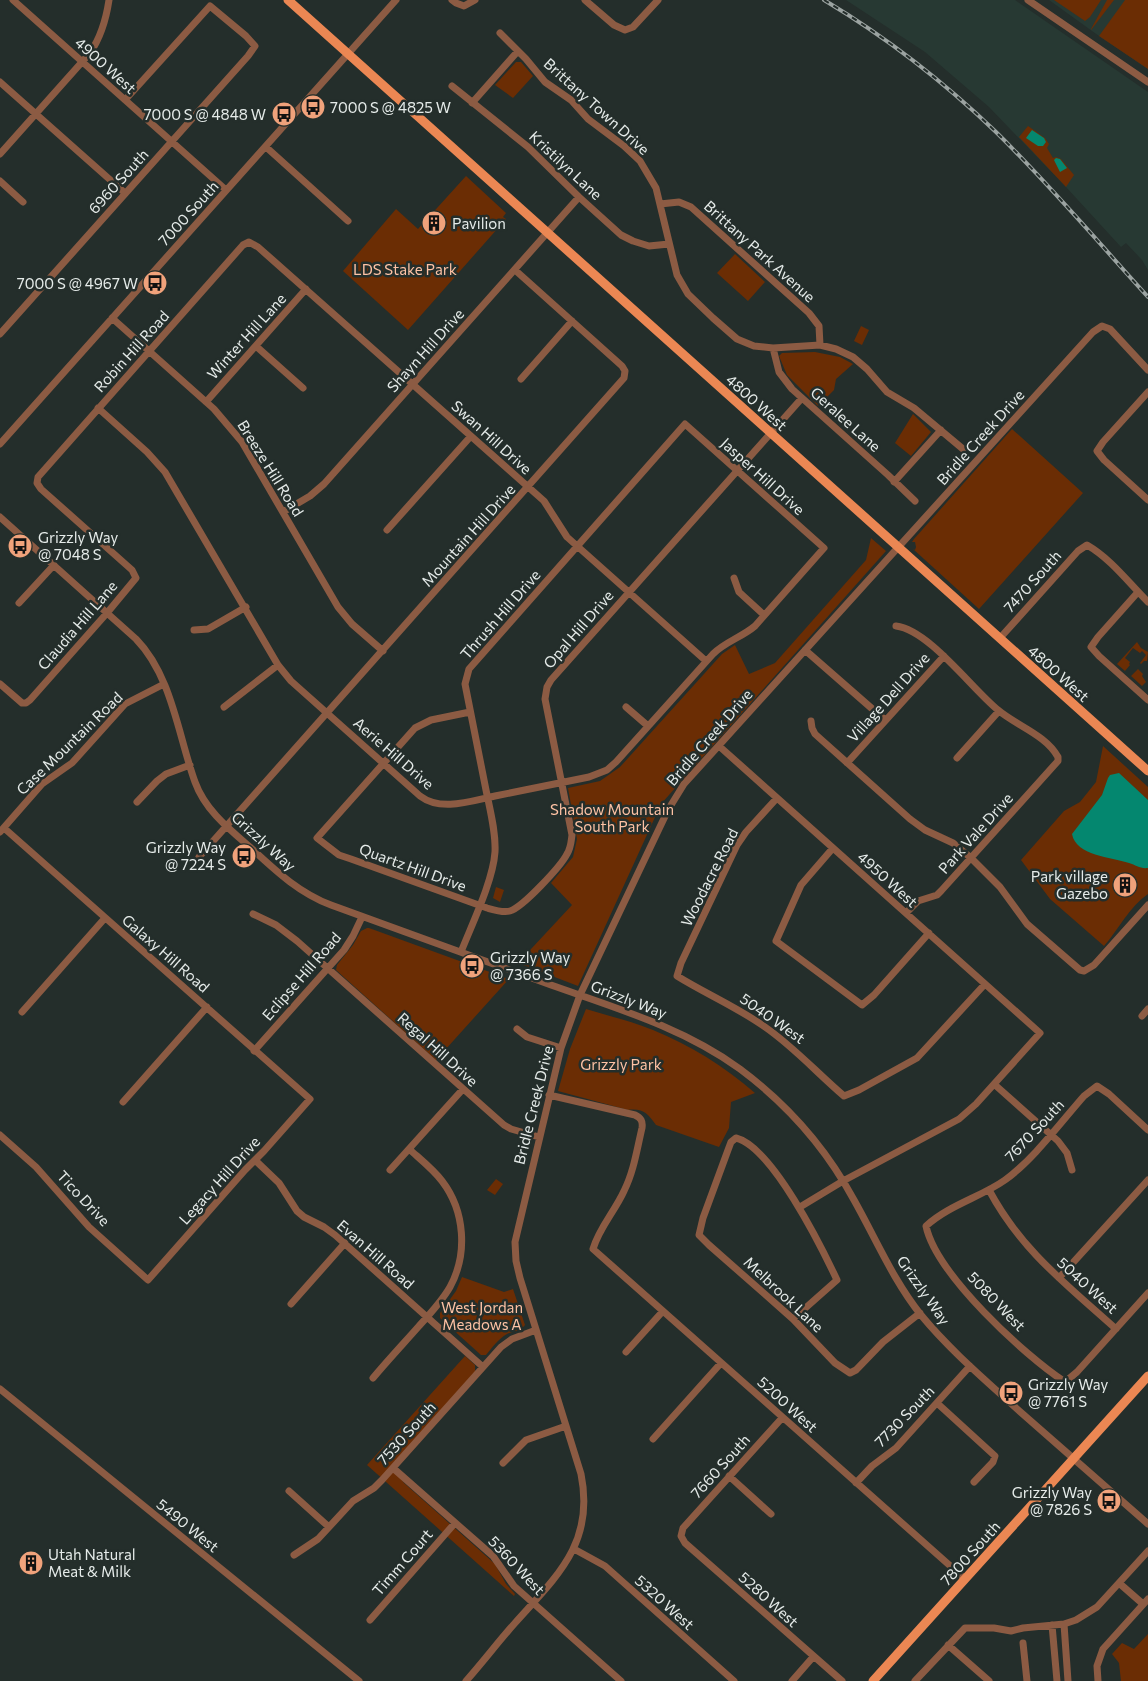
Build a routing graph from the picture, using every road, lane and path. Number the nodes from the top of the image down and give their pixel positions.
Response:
1 (13, 0) edge
2 (109, 0) edge
3 (288, 0) edge
4 (396, 0) edge
5 (452, 0) edge
6 (475, 0) edge
7 (585, 0) edge
8 (658, 0) edge
9 (1028, 0) edge
10 (500, 33) dead end
11 (518, 51) junction
12 (349, 53) junction
13 (82, 62) junction
14 (0, 82) edge
15 (1148, 82) edge
16 (452, 86) dead end
17 (125, 100) junction
18 (472, 103) junction
19 (36, 114) junction
20 (172, 142) junction
21 (266, 147) junction
22 (0, 154) edge
23 (0, 181) edge
24 (226, 190) junction
25 (126, 193) junction
26 (579, 197) junction
27 (23, 202) dead end
28 (660, 204) junction
29 (348, 221) dead end
30 (547, 233) junction
31 (249, 242) joint
32 (669, 244) junction
33 (515, 270) junction
34 (306, 289) junction
35 (112, 318) junction
36 (572, 322) junction
37 (0, 334) edge
38 (820, 345) junction
39 (256, 346) junction
40 (773, 348) junction
41 (149, 351) junction
42 (1148, 370) edge
43 (521, 378) dead end
44 (413, 384) junction
45 (303, 388) dead end
46 (1148, 392) edge
47 (802, 398) junction
48 (206, 402) junction
49 (98, 408) junction
50 (685, 424) joint
51 (941, 430) junction
52 (771, 433) junction
53 (471, 436) junction
54 (0, 444) edge
55 (963, 448) dead end
56 (737, 472) junction
57 (37, 481) joint
58 (894, 482) junction
59 (528, 487) junction
60 (1148, 500) edge
61 (915, 502) dead end
62 (283, 512) junction
63 (0, 518) edge
64 (387, 530) dead end
65 (577, 546) junction
66 (898, 547) junction
67 (824, 548) joint
68 (54, 565) junction
69 (734, 578) dead end
70 (628, 592) junction
71 (1138, 592) junction
72 (1148, 602) edge
73 (19, 603) dead end
74 (246, 607) junction
75 (107, 613) junction
76 (764, 615) junction
77 (896, 626) dead end
78 (194, 630) dead end
79 (1000, 638) junction
80 (805, 650) junction
81 (383, 651) junction
82 (944, 656) junction
83 (706, 661) junction
84 (278, 664) junction
85 (0, 684) edge
86 (164, 684) junction
87 (1148, 700) edge
88 (626, 707) dead end
89 (224, 708) dead end
90 (999, 711) junction
91 (470, 712) junction
92 (327, 713) junction
93 (885, 720) junction
94 (811, 721) dead end
95 (648, 726) junction
96 (719, 746) junction
97 (957, 758) dead end
98 (1058, 761) joint
99 (383, 763) junction
100 (847, 763) junction
101 (190, 765) junction
102 (1148, 771) edge
103 (562, 782) junction
104 (487, 797) junction
105 (778, 798) junction
106 (137, 802) dead end
107 (226, 826) junction
108 (2, 830) edge
109 (833, 848) junction
110 (199, 857) dead end
111 (971, 858) junction
112 (1148, 905) edge
113 (479, 906) junction
114 (504, 912) joint
115 (906, 913) junction
116 (253, 914) dead end
117 (362, 917) junction
118 (105, 918) junction
119 (929, 934) junction
120 (461, 952) junction
121 (327, 968) junction
122 (678, 976) joint
123 (985, 984) junction
124 (580, 995) junction
125 (207, 1007) junction
126 (1148, 1009) edge
127 (22, 1012) dead end
128 (1142, 1016) dead end
129 (517, 1029) dead end
130 (561, 1048) junction
131 (254, 1050) junction
132 (994, 1084) junction
133 (462, 1089) junction
134 (549, 1095) junction
135 (310, 1100) joint
136 (123, 1102) dead end
137 (1148, 1130) edge
138 (1050, 1134) junction
139 (0, 1135) edge
140 (539, 1137) junction
141 (409, 1149) junction
142 (255, 1160) junction
143 (390, 1170) dead end
144 (1072, 1170) dead end
145 (1148, 1180) edge
146 (843, 1181) junction
147 (989, 1190) junction
148 (800, 1207) junction
149 (345, 1243) junction
150 (1059, 1278) junction
151 (148, 1280) joint
152 (1148, 1293) edge
153 (291, 1304) dead end
154 (663, 1311) junction
155 (920, 1313) junction
156 (427, 1317) junction
157 (793, 1319) junction
158 (1116, 1329) junction
159 (536, 1330) junction
160 (626, 1352) dead end
161 (721, 1363) junction
162 (970, 1366) junction
163 (483, 1367) junction
164 (1148, 1376) edge
165 (373, 1378) dead end
166 (0, 1389) edge
167 (937, 1403) junction
168 (782, 1418) junction
169 (566, 1426) junction
170 (653, 1439) dead end
171 (1074, 1458) junction
172 (503, 1463) dead end
173 (393, 1468) junction
174 (729, 1476) junction
175 (974, 1482) dead end
176 (856, 1483) junction
177 (288, 1491) dead end
178 (771, 1514) dead end
179 (455, 1523) junction
180 (1148, 1524) edge
181 (329, 1527) junction
182 (681, 1536) joint
183 (574, 1549) junction
184 (1148, 1551) edge
185 (294, 1555) dead end
186 (965, 1579) junction
187 (1119, 1583) junction
188 (1145, 1602) edge
189 (533, 1603) junction
190 (370, 1620) dead end
191 (1064, 1624) junction
192 (1052, 1625) junction
193 (1024, 1643) dead end
194 (948, 1645) junction
195 (813, 1657) junction
196 (614, 1675) junction
197 (359, 1681) edge
198 (466, 1681) edge
199 (608, 1681) edge
200 (621, 1681) edge
201 (734, 1681) edge
202 (792, 1681) edge
203 (842, 1681) edge
204 (873, 1681) edge
205 (915, 1681) edge
206 (989, 1681) edge
207 (1026, 1681) edge
208 (1057, 1681) edge
209 (1068, 1681) edge
210 (1098, 1681) edge

1 - 13 street, 4900 West
2 - 13 street
3 - 12 main road, 4800 West
4 - 12 street, 7000 South
5 - 6 street
7 - 8 street
9 - 15 street
10 - 11 street, Brittany Town Drive
11 - 18 street
11 - 28 street, Brittany Town Drive
12 - 21 street, 7000 South
12 - 30 main road, 4800 West
13 - 17 street, 4900 West
13 - 19 street
14 - 19 street
16 - 18 street, Kristilyn Lane
17 - 20 street, 4900 West
17 - 20 street, 6960 South
18 - 26 street, Kristilyn Lane
19 - 22 street
19 - 25 street
20 - 24 street, 4900 West
20 - 25 street, 6960 South
21 - 24 street, 7000 South
21 - 29 street
23 - 27 street
24 - 35 street, 7000 South
25 - 37 street, 6960 South
26 - 30 street, Shayn Hill Drive
26 - 32 street, Kristilyn Lane
28 - 32 street, Brittany Town Drive
28 - 38 street, Brittany Park Avenue
30 - 33 street, Shayn Hill Drive
30 - 52 main road, 4800 West
31 - 34 street, Swan Hill Drive
31 - 41 street, Robin Hill Road
32 - 40 street, Brittany Town Drive
33 - 36 street, Mountain Hill Drive
33 - 44 street, Shayn Hill Drive
34 - 39 street, Winter Hill Lane
34 - 44 street, Swan Hill Drive
35 - 41 street, Breeze Hill Road
35 - 54 street, 7000 South
36 - 43 street
36 - 59 street, Mountain Hill Drive
38 - 40 street, Brittany Town Drive
38 - 51 street, Brittany Town Drive
39 - 45 street
39 - 48 street, Winter Hill Lane
40 - 47 street, Geralee Lane
41 - 48 street, Breeze Hill Road
41 - 49 street, Robin Hill Road
42 - 66 street, Bridle Creek Drive
44 - 53 street, Swan Hill Drive
44 - 62 street, Shayn Hill Drive
46 - 60 street
47 - 52 street, Opal Hill Drive
47 - 58 street, Geralee Lane
48 - 62 street, Breeze Hill Road
49 - 57 street, Robin Hill Road
49 - 74 street, Aerie Hill Drive
50 - 56 street, Jasper Hill Drive
50 - 65 street, Thrush Hill Drive
51 - 55 street, Brittany Town Drive
51 - 58 street
52 - 56 street, Opal Hill Drive
52 - 66 main road, 4800 West
53 - 59 street, Swan Hill Drive
53 - 64 street
56 - 67 street, Jasper Hill Drive
56 - 70 street, Opal Hill Drive
57 - 75 street, Claudia Hill Lane
58 - 61 street, Geralee Lane
59 - 65 street, Swan Hill Drive
59 - 81 street, Mountain Hill Drive
62 - 81 street, Breeze Hill Road
63 - 68 street, Grizzly Way
65 - 70 street, Swan Hill Drive
65 - 91 street, Thrush Hill Drive
66 - 79 main road, 4800 West
66 - 80 street, Bridle Creek Drive
67 - 76 street, Aerie Hill Drive
68 - 73 street
68 - 75 street, Grizzly Way
69 - 76 street
70 - 83 street, Swan Hill Drive
70 - 103 street, Opal Hill Drive
71 - 72 street
71 - 79 street, 7470 South
71 - 87 street
74 - 78 street
74 - 84 street, Aerie Hill Drive
75 - 85 street, Claudia Hill Lane
75 - 86 street, Grizzly Way
76 - 83 street, Aerie Hill Drive
77 - 82 street
79 - 102 main road, 4800 West
80 - 93 street
80 - 96 street, Bridle Creek Drive
81 - 92 street, Mountain Hill Drive
82 - 90 street, Village Dell Drive
82 - 93 street, Village Dell Drive
83 - 95 street, Aerie Hill Drive
84 - 89 street
84 - 92 street, Aerie Hill Drive
86 - 101 street, Grizzly Way
86 - 108 street, Case Mountain Road
88 - 95 street
90 - 97 street
90 - 98 street, Village Dell Drive
91 - 99 street
91 - 104 street, Thrush Hill Drive
92 - 99 street, Aerie Hill Drive
92 - 107 street, Mountain Hill Drive
93 - 100 street, Village Dell Drive
94 - 100 street
95 - 103 street, Aerie Hill Drive
96 - 105 street, 4950 West
96 - 124 street, Bridle Creek Drive
98 - 111 street, Park Vale Drive
99 - 104 street, Aerie Hill Drive
99 - 113 street, Quartz Hill Drive
100 - 111 street
101 - 106 street
101 - 107 street, Grizzly Way
103 - 104 street, Aerie Hill Drive
103 - 114 street, Opal Hill Drive
104 - 113 street, Thrush Hill Drive
105 - 109 street, 4950 West
105 - 122 street, Woodacre Road
107 - 110 street, Mountain Hill Drive
107 - 117 street, Grizzly Way
108 - 118 street, Galaxy Hill Road
109 - 115 street, 4950 West
109 - 119 street
111 - 112 street
111 - 115 street, Park Vale Drive
113 - 114 street, Quartz Hill Drive
113 - 120 street, Thrush Hill Drive
115 - 119 street, 4950 West
116 - 121 street, Regal Hill Drive
117 - 120 street, Grizzly Way
117 - 121 street, Eclipse Hill Road
118 - 125 street, Galaxy Hill Road
118 - 127 street
119 - 123 street, 4950 West
120 - 124 street, Grizzly Way
121 - 131 street, Eclipse Hill Road
121 - 133 street, Regal Hill Drive
122 - 123 street, 5040 West
123 - 132 street, 4950 West
124 - 130 street, Bridle Creek Drive
124 - 146 street, Grizzly Way
125 - 131 street, Galaxy Hill Road
125 - 136 street
126 - 128 street
129 - 130 street
130 - 134 street, Bridle Creek Drive
131 - 135 street, Galaxy Hill Road
132 - 138 street
132 - 146 street
133 - 140 street, Regal Hill Drive
133 - 141 street
134 - 140 street, Bridle Creek Drive
134 - 154 street, 5200 West
135 - 142 street, Legacy Hill Drive
137 - 138 street, 7670 South
138 - 144 street
138 - 147 street, 7670 South
139 - 151 street, Tico Drive
140 - 159 street, Bridle Creek Drive
141 - 143 street
141 - 156 street
142 - 149 street, Evan Hill Road
142 - 151 street, Legacy Hill Drive
145 - 150 street
146 - 148 street
146 - 155 street, Grizzly Way
147 - 150 street, 5040 West
147 - 158 street, 5080 West
148 - 157 street
148 - 157 street, Melbrook Lane
149 - 153 street
149 - 156 street, Evan Hill Road
150 - 158 street, 5040 West
152 - 158 street
154 - 160 street
154 - 161 street, 5200 West
155 - 157 street, Melbrook Lane
155 - 162 street, Grizzly Way
156 - 163 street, Evan Hill Road
156 - 165 street
159 - 163 street, 7530 South
159 - 169 street, Bridle Creek Drive
161 - 168 street, 5200 West
161 - 170 street
162 - 167 street, 7730 South
162 - 171 street, Grizzly Way
163 - 173 street, 7530 South
164 - 171 main road, 7800 South
166 - 197 street, 5490 West
167 - 175 street
167 - 176 street, 7730 South
168 - 174 street, 7660 South
168 - 176 street, 5200 West
169 - 172 street
169 - 183 street, Bridle Creek Drive
171 - 180 street, Grizzly Way
171 - 186 main road, 7800 South
173 - 179 street, 5360 West
173 - 181 street, 7530 South
174 - 178 street
174 - 182 street, 7660 South
176 - 186 street, 5200 West
177 - 181 street
179 - 189 street, 5360 West
179 - 190 street, Timm Court
181 - 185 street, 7530 South
182 - 195 street, 5280 West
183 - 189 street, Bridle Creek Drive
183 - 201 street, 5320 West
184 - 187 street
186 - 204 main road, 7800 South
187 - 188 street
187 - 191 street
188 - 210 street
189 - 196 street, 5360 West
189 - 198 street, Bridle Creek Drive
191 - 192 street
191 - 209 street
192 - 194 street
192 - 208 street
193 - 207 street
194 - 205 street
194 - 206 street
195 - 202 street
195 - 203 street, 5280 West
196 - 199 street
196 - 200 street, 5360 West

